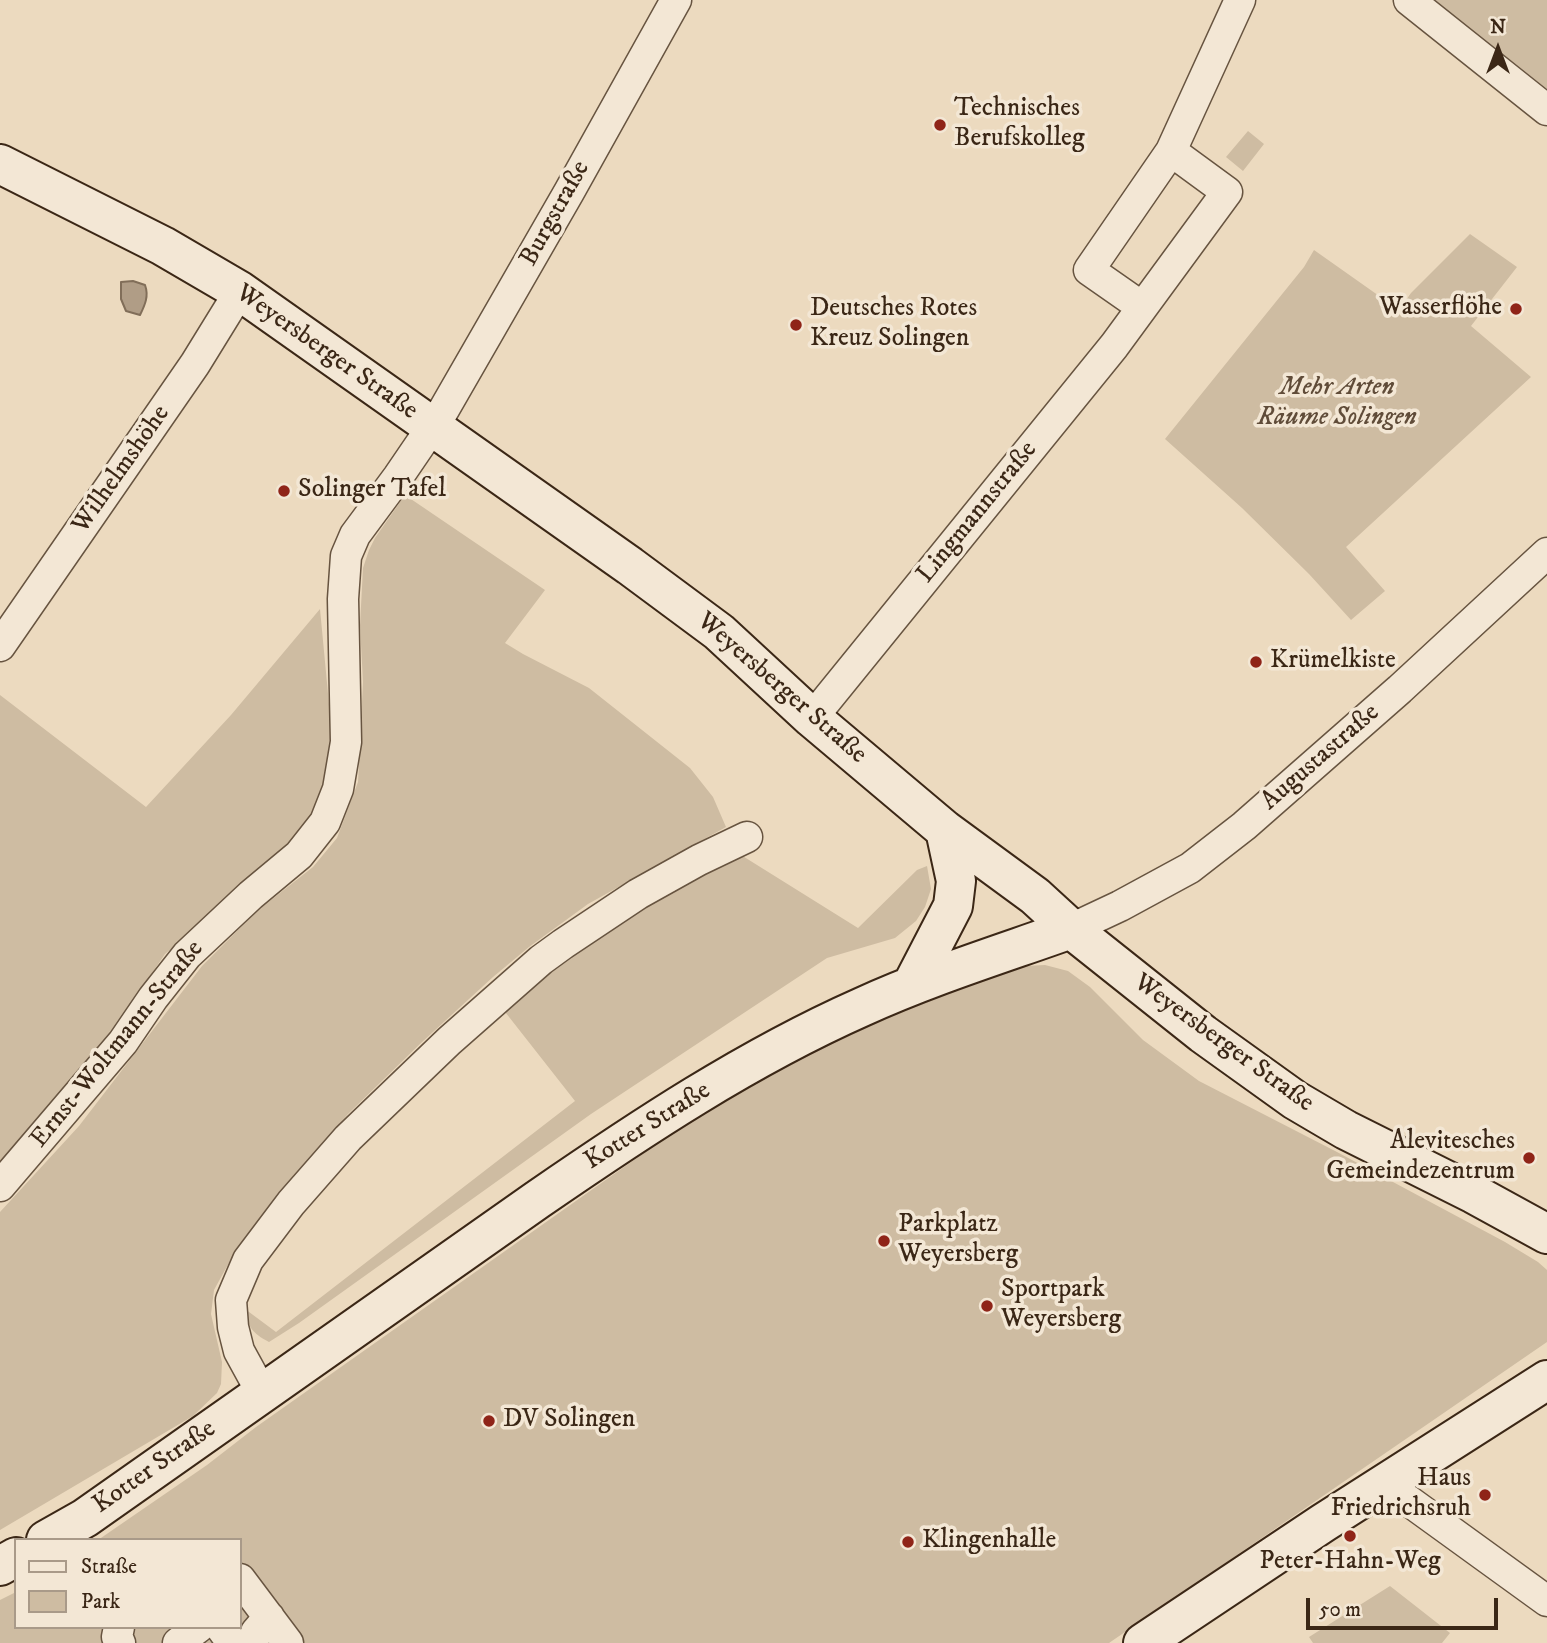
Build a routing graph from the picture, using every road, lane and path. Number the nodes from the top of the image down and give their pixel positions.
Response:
1 (676, 0) edge
2 (1240, 0) edge
3 (1409, 0) edge
4 (1547, 110) edge
5 (1171, 151) junction
6 (0, 164) edge
7 (240, 291) junction
8 (1142, 307) junction
9 (433, 427) junction
10 (1547, 553) edge
11 (0, 646) edge
12 (811, 718) junction
13 (945, 830) junction
14 (747, 837) dead end
15 (1072, 929) junction
16 (912, 985) junction
17 (0, 1186) edge
18 (1547, 1234) edge
19 (1547, 1380) edge
20 (262, 1393) junction
21 (1384, 1483) junction
22 (50, 1538) edge
23 (243, 1590) edge
24 (1547, 1601) edge
25 (269, 1617) junction
26 (216, 1631) edge
27 (178, 1643) edge
28 (253, 1643) edge
29 (288, 1643) edge
30 (1143, 1643) edge

1 - 9 street, Burgstraße
2 - 5 street
3 - 4 street
5 - 8 street
5 - 8 street, Lingmannstraße
6 - 7 street, Weyersberger Straße
7 - 9 street, Weyersberger Straße
7 - 11 street, Wilhelmshöhe
8 - 12 street, Lingmannstraße
9 - 12 street, Weyersberger Straße
9 - 17 street, Ernst-Woltmann-Straße
10 - 15 street, Augustastraße
12 - 13 street, Weyersberger Straße
13 - 15 street, Weyersberger Straße
13 - 16 street
14 - 20 street
15 - 16 street, Kotter Straße
15 - 18 street, Weyersberger Straße
16 - 20 street, Kotter Straße
19 - 21 street
20 - 22 street, Kotter Straße
21 - 24 street
21 - 30 street
23 - 25 street
25 - 28 street
25 - 29 street
26 - 27 street

